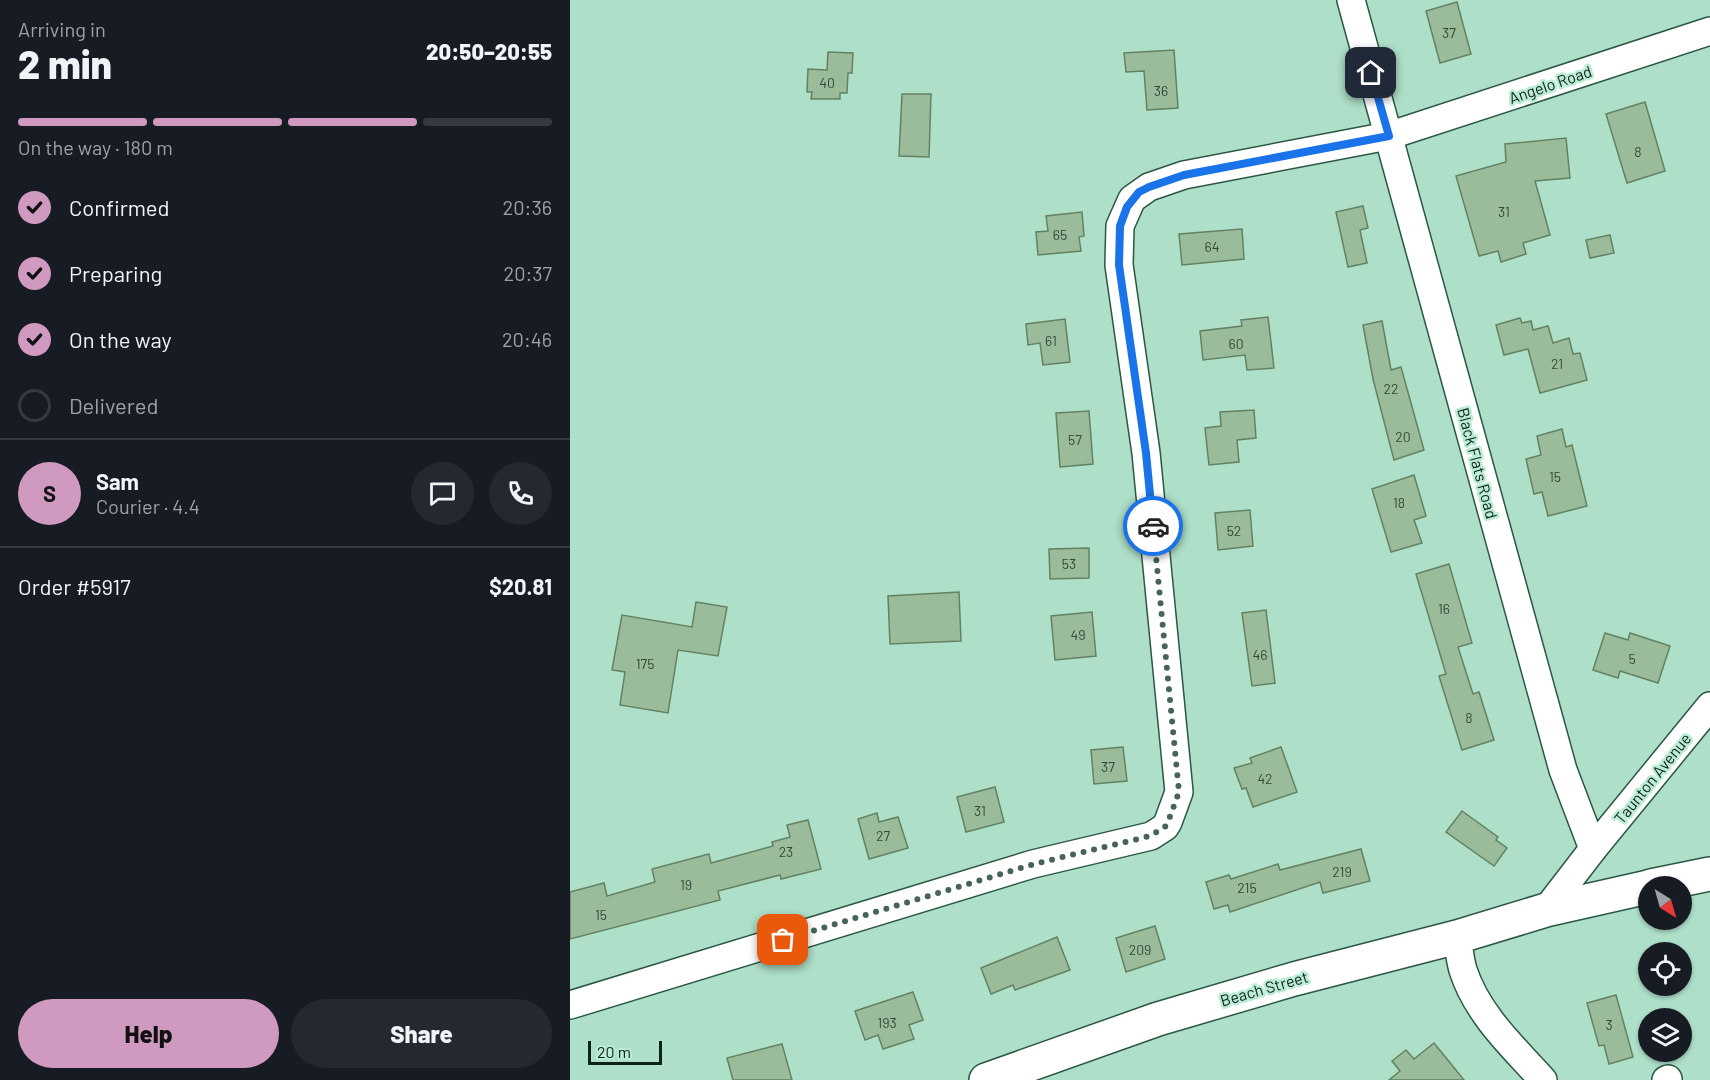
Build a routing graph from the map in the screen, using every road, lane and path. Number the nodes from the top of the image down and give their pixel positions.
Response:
1 (1351, 0) edge
2 (1710, 31) edge
3 (1389, 136) junction
4 (1710, 706) edge
5 (1593, 849) junction
6 (1710, 874) edge
7 (1692, 878) edge
8 (1638, 890) edge
9 (1546, 910) junction
10 (1456, 938) junction
11 (570, 1005) edge
12 (986, 1080) edge
13 (1543, 1080) edge

1 - 3 street, Black Flats Road
2 - 3 street, Angelo Road
3 - 5 street, Black Flats Road
3 - 11 street, Angelo Road
4 - 5 street, Taunton Avenue
5 - 9 street
6 - 7 street, Beach Street
8 - 9 street, Beach Street
9 - 10 street, Beach Street
10 - 12 street, Beach Street
10 - 13 street

